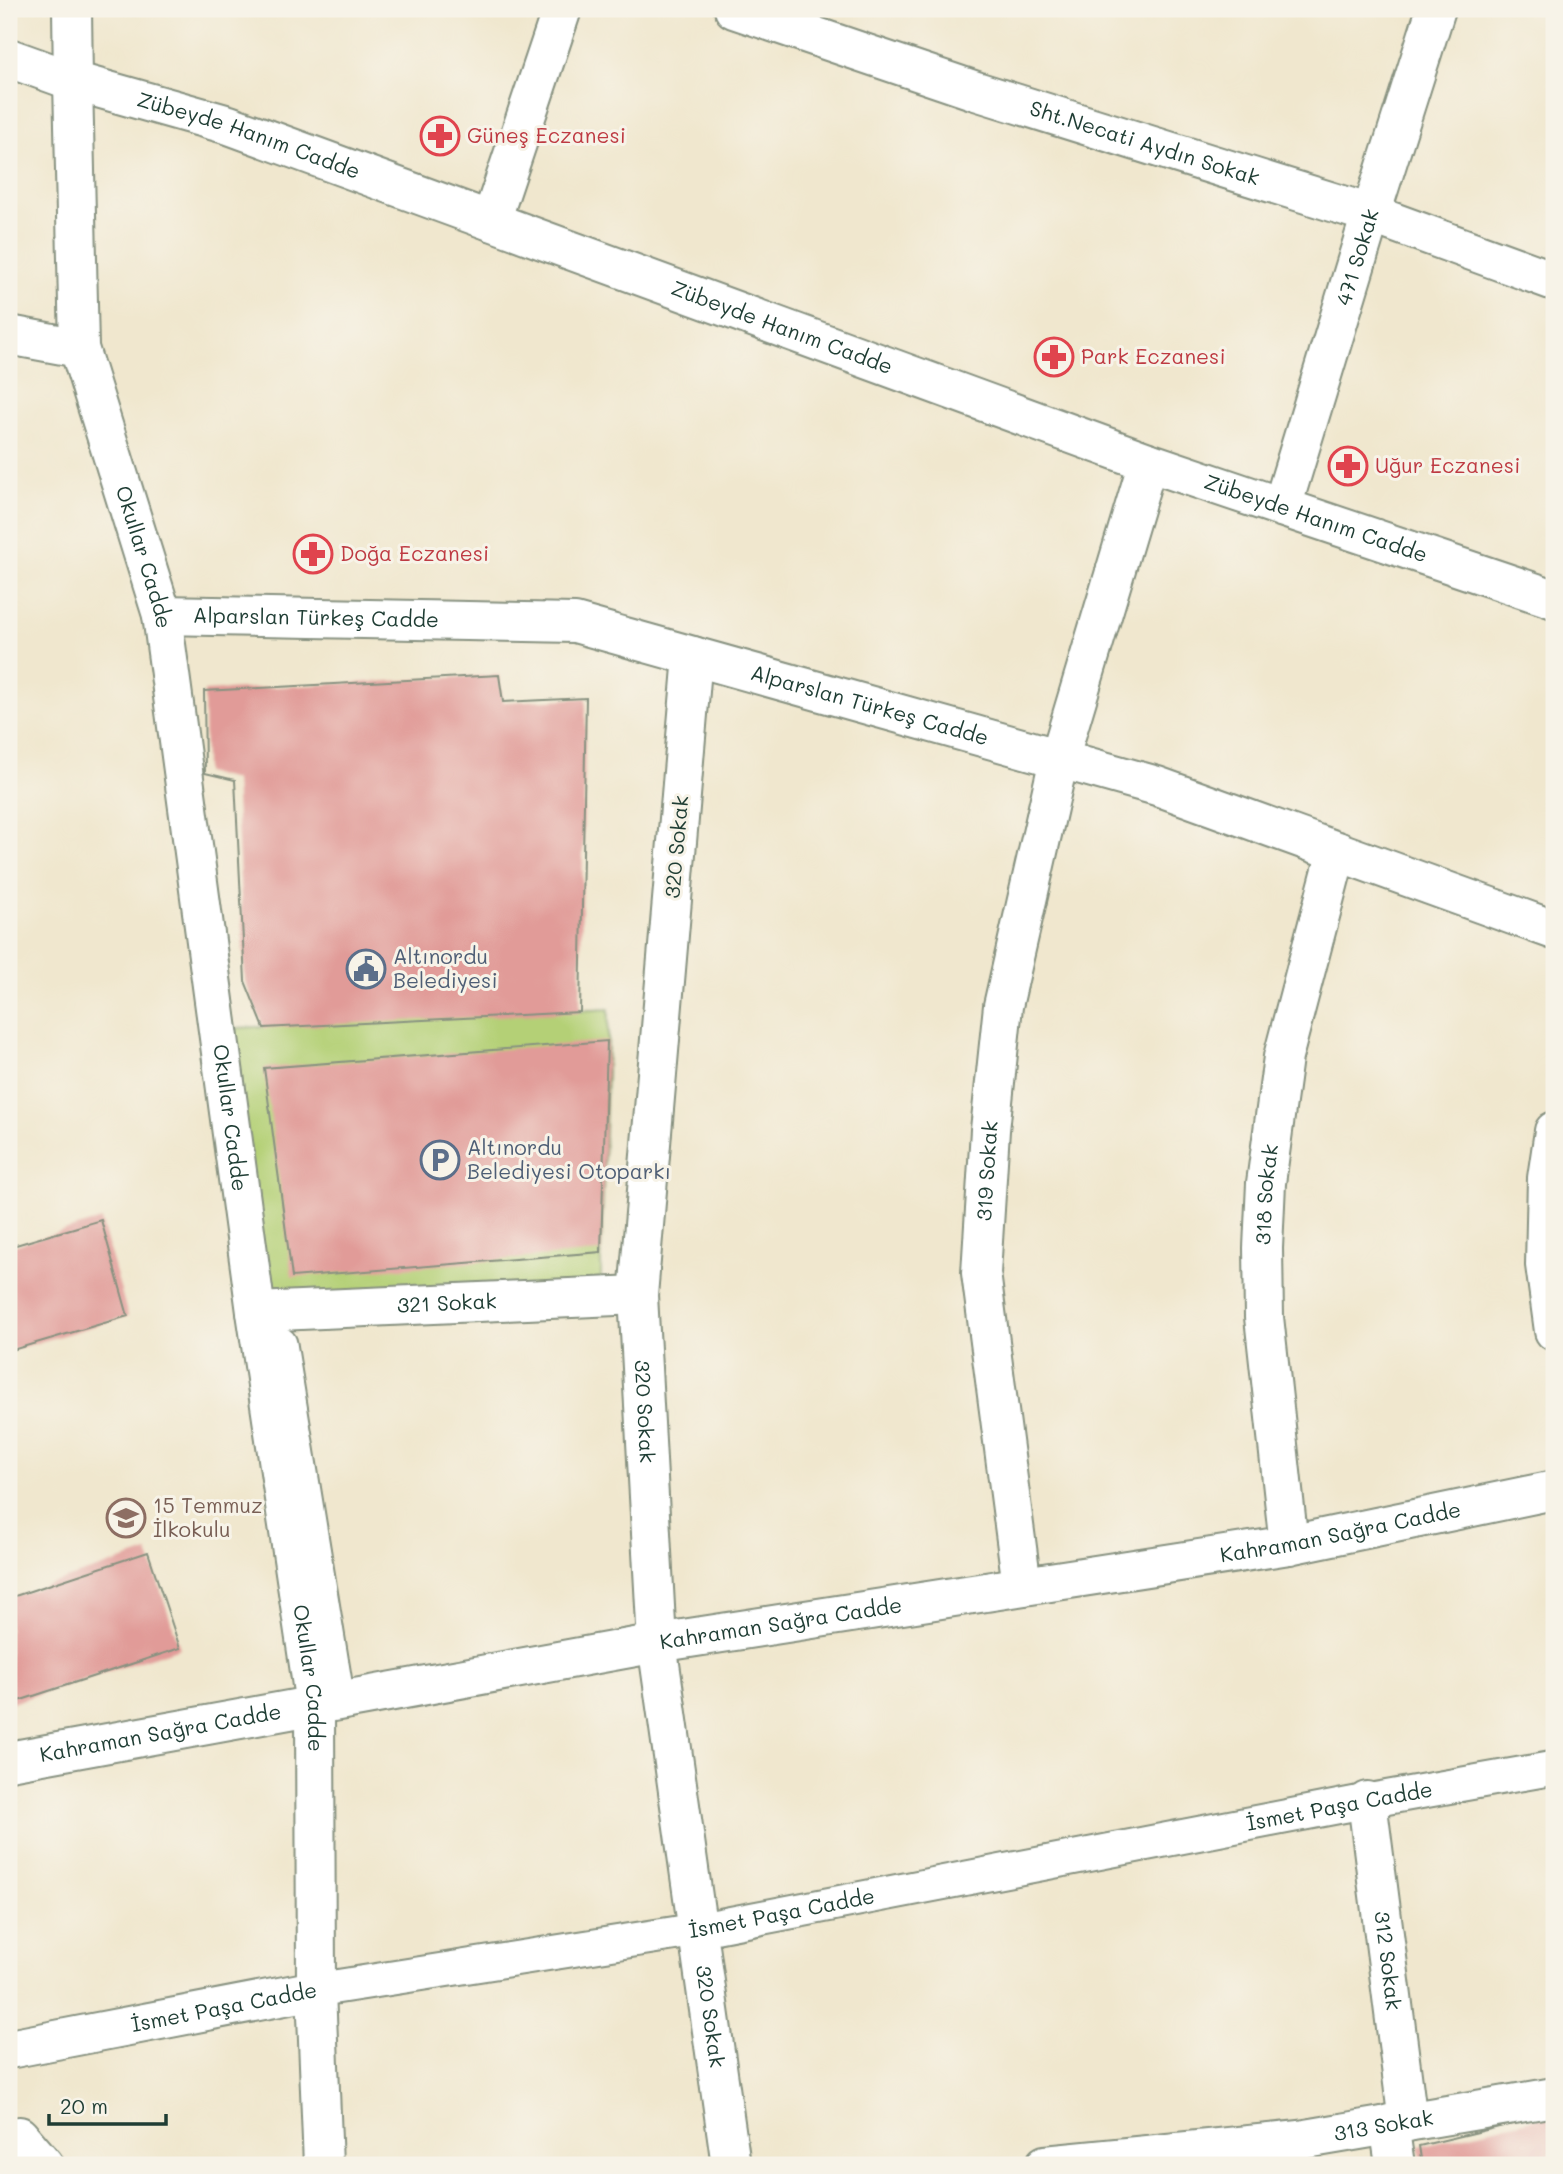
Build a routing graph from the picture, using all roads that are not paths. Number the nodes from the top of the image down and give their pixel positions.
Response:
1 (72, 9) edge
2 (562, 9) edge
3 (734, 9) edge
4 (1436, 9) edge
5 (9, 58) edge
6 (73, 81) junction
7 (1371, 214) junction
8 (491, 221) junction
9 (1554, 281) edge
10 (9, 335) edge
11 (79, 348) junction
12 (1148, 462) junction
13 (1282, 507) junction
14 (1554, 598) edge
15 (169, 615) junction
16 (693, 656) junction
17 (1059, 759) junction
18 (1337, 851) junction
19 (1554, 930) edge
20 (1554, 1131) edge
21 (638, 1295) junction
22 (265, 1312) junction
23 (1554, 1331) edge
24 (1554, 1490) edge
25 (1289, 1545) junction
26 (1022, 1586) junction
27 (657, 1643) junction
28 (327, 1703) junction
29 (9, 1760) edge
30 (1554, 1768) edge
31 (1367, 1801) junction
32 (698, 1930) junction
33 (316, 1990) junction
34 (9, 2049) edge
35 (1554, 2097) edge
36 (1399, 2123) junction
37 (9, 2138) edge
38 (44, 2165) edge
39 (323, 2165) edge
40 (731, 2165) edge
41 (1045, 2165) edge
42 (1395, 2165) edge

1 - 6 street, Okullar Cadde
2 - 8 street
3 - 7 street, Sht.Necati Aydın Sokak
4 - 7 street, 471 Sokak
5 - 6 street, Zübeyde Hanım Cadde
6 - 8 street, Zübeyde Hanım Cadde
6 - 11 street, Okullar Cadde
7 - 9 street, Sht.Necati Aydın Sokak
7 - 13 street, 471 Sokak
8 - 12 street, Zübeyde Hanım Cadde
10 - 11 street
11 - 15 street, Okullar Cadde
12 - 13 street, Zübeyde Hanım Cadde
12 - 17 street, 319 Sokak
13 - 14 street, Zübeyde Hanım Cadde
15 - 16 street, Alparslan Türkeş Cadde
15 - 22 street, Okullar Cadde
16 - 17 street, Alparslan Türkeş Cadde
16 - 21 street, 320 Sokak
17 - 18 street, Alparslan Türkeş Cadde
17 - 26 street, 319 Sokak
18 - 19 street, Alparslan Türkeş Cadde
18 - 25 street, 318 Sokak
20 - 23 street
21 - 22 street, 321 Sokak
21 - 27 street, 320 Sokak
22 - 28 street, Okullar Cadde
24 - 25 street, Kahraman Sağra Cadde
25 - 26 street, Kahraman Sağra Cadde
26 - 27 street, Kahraman Sağra Cadde
27 - 28 street, Kahraman Sağra Cadde
27 - 32 street, 320 Sokak
28 - 29 street, Kahraman Sağra Cadde
28 - 33 street, Okullar Cadde
30 - 31 street, İsmet Paşa Cadde
31 - 32 street, İsmet Paşa Cadde
31 - 36 street, 312 Sokak
32 - 33 street, İsmet Paşa Cadde
32 - 40 street, 320 Sokak
33 - 34 street, İsmet Paşa Cadde
33 - 39 street, Okullar Cadde
35 - 36 street, 313 Sokak
36 - 41 street, 313 Sokak
36 - 42 street, 312 Sokak
37 - 38 street

